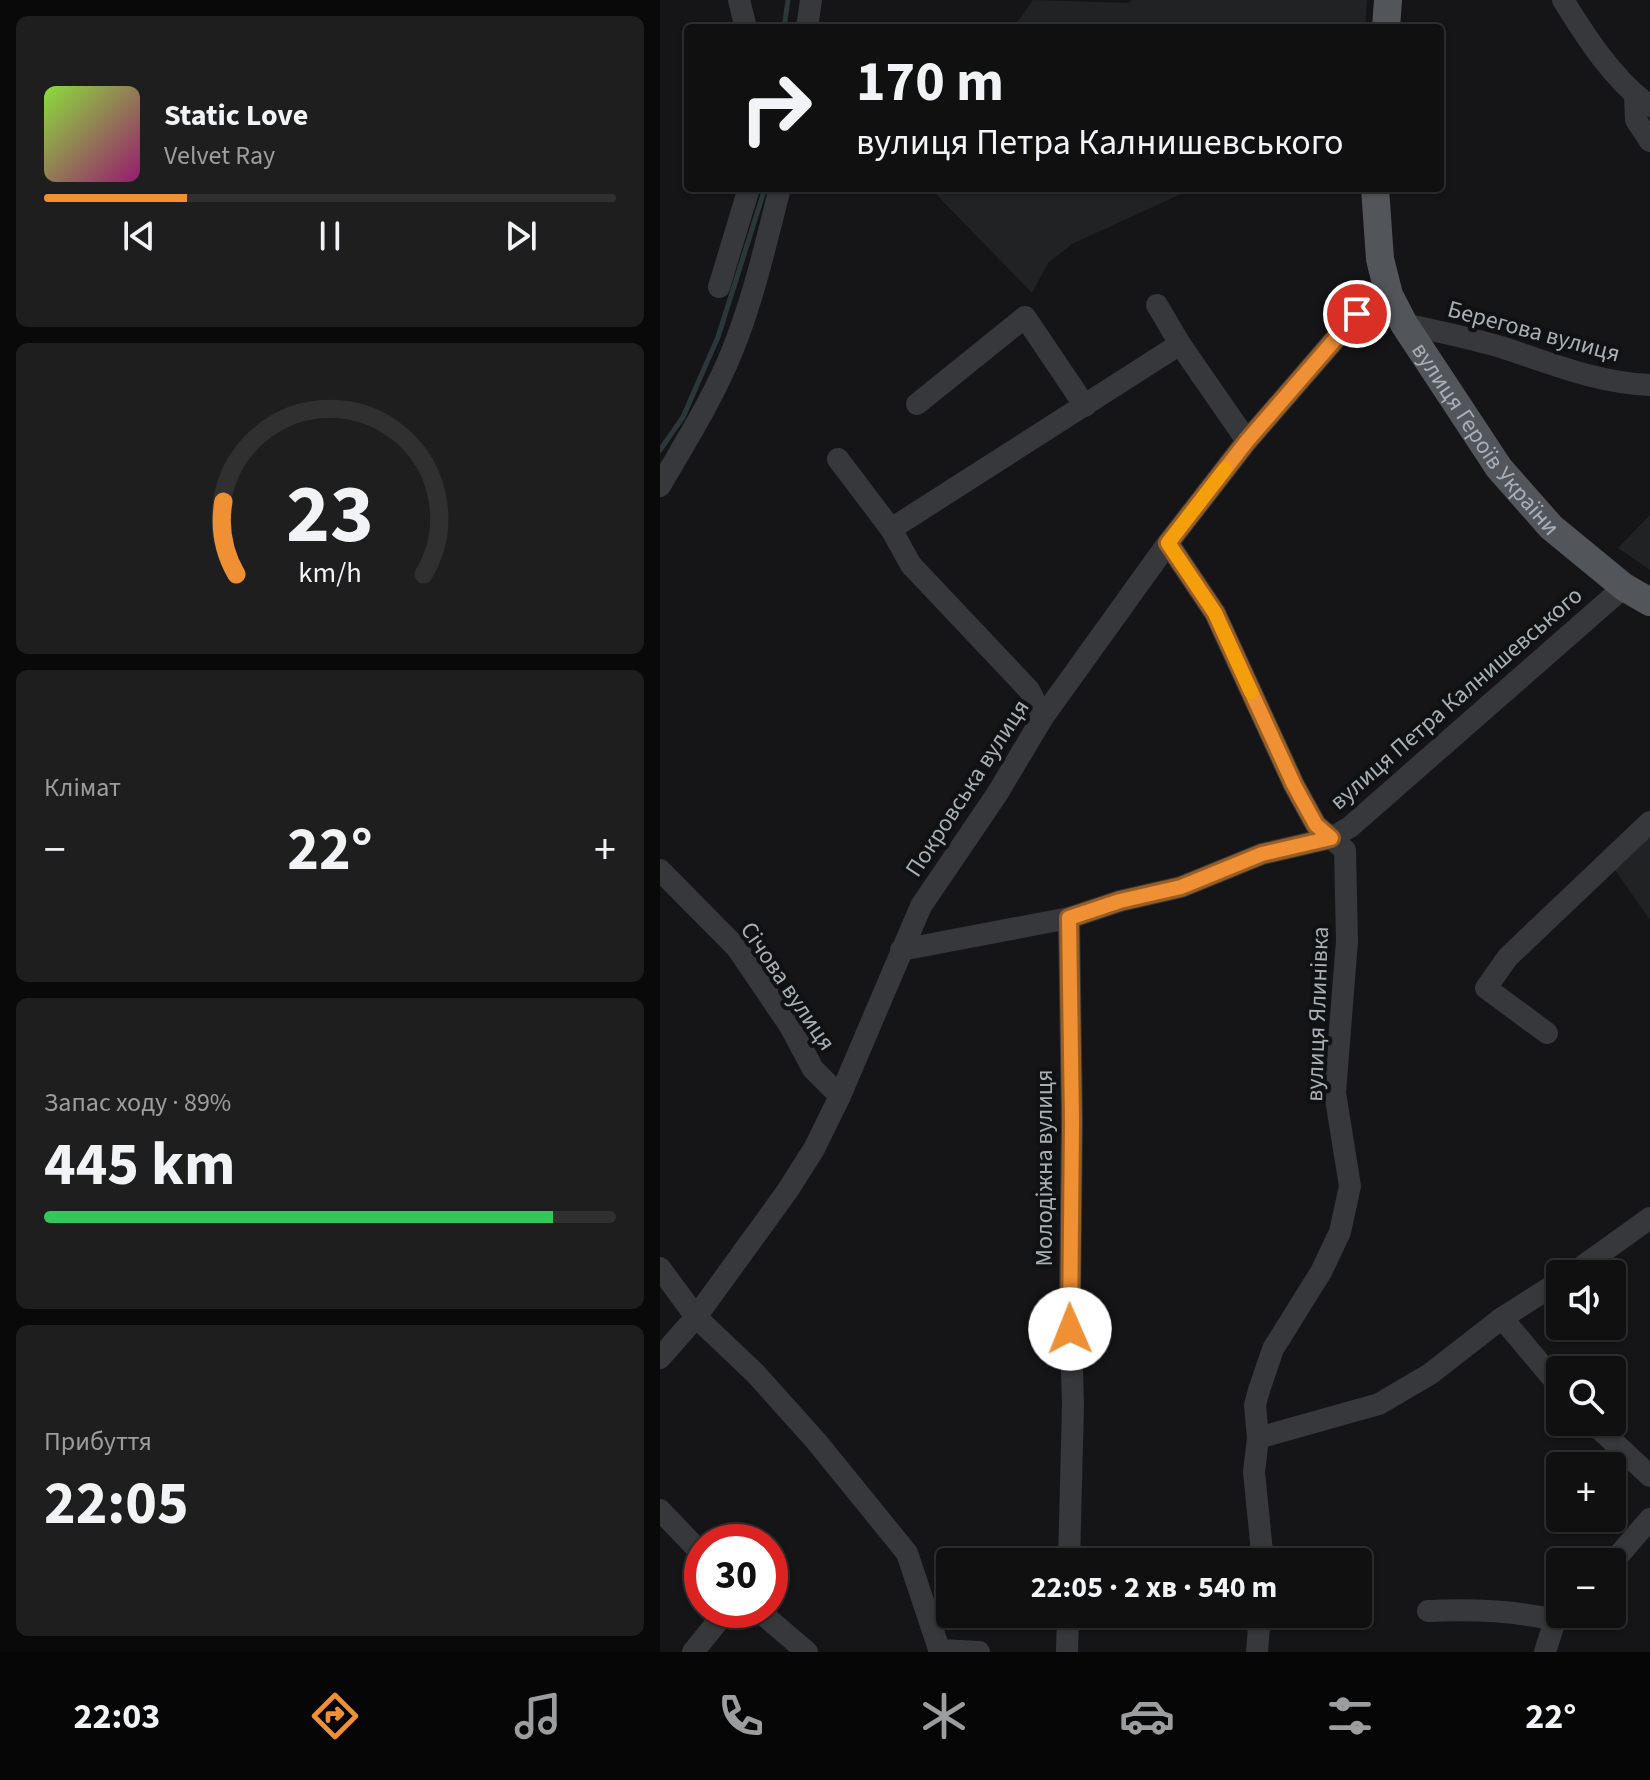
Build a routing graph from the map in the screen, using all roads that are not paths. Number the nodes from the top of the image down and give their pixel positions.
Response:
1 (739, 0) edge
2 (811, 0) edge
3 (1388, 0) edge
4 (1563, 0) edge
5 (745, 24) edge
6 (808, 24) edge
7 (1386, 24) edge
8 (1642, 101) edge
9 (1650, 141) edge
10 (748, 192) edge
11 (779, 192) edge
12 (1375, 192) edge
13 (719, 287) dead end
14 (1389, 295) junction
15 (1157, 305) dead end
16 (1404, 324) junction
17 (1180, 344) junction
18 (1650, 385) edge
19 (917, 404) dead end
20 (1085, 406) junction
21 (1247, 441) junction
22 (838, 459) dead end
23 (660, 486) edge
24 (891, 529) junction
25 (1168, 543) junction
26 (1624, 587) junction
27 (1650, 602) edge
28 (1043, 717) junction
29 (1650, 822) edge
30 (1331, 838) junction
31 (660, 870) edge
32 (1069, 918) junction
33 (901, 950) junction
34 (1547, 1033) dead end
35 (840, 1096) junction
36 (1650, 1218) edge
37 (1592, 1260) edge
38 (660, 1268) edge
39 (1546, 1290) edge
40 (696, 1317) junction
41 (1502, 1318) junction
42 (660, 1358) edge
43 (1546, 1370) edge
44 (1607, 1436) edge
45 (1258, 1438) junction
46 (1650, 1476) edge
47 (660, 1510) edge
48 (1650, 1519) edge
49 (684, 1535) edge
50 (1069, 1548) edge
51 (1262, 1548) edge
52 (1625, 1548) edge
53 (1428, 1611) dead end
54 (1546, 1616) edge
55 (712, 1628) edge
56 (779, 1628) edge
57 (1068, 1628) edge
58 (1259, 1628) edge
59 (1555, 1628) edge
60 (940, 1651) edge
61 (693, 1652) edge
62 (807, 1652) edge
63 (979, 1652) edge
64 (1067, 1652) edge
65 (1257, 1652) edge
66 (1545, 1652) edge

1 - 5 street
2 - 6 street
3 - 7 main road
4 - 8 street
8 - 9 street
10 - 13 street
11 - 23 street
12 - 14 main road, вулиця Героїв України
14 - 16 main road, вулиця Героїв України
14 - 21 street, Покровська вулиця
15 - 17 street
16 - 18 street, Берегова вулиця
16 - 26 main road, вулиця Героїв України
17 - 20 street
17 - 21 street
19 - 20 street
20 - 24 street
21 - 25 street, Покровська вулиця
22 - 24 street
24 - 28 street
25 - 28 street, Покровська вулиця
25 - 30 street, вулиця Ялинівка
26 - 27 main road, вулиця Героїв України
26 - 30 street, вулиця Петра Калнишевського
28 - 33 street, Покровська вулиця
29 - 34 street
30 - 32 street, вулиця Петра Калнишевського
30 - 45 street, вулиця Ялинівка
31 - 35 street, Січова вулиця
32 - 33 street, вулиця Петра Калнишевського
32 - 50 street, Молодіжна вулиця
33 - 35 street, Покровська вулиця
35 - 40 street, Покровська вулиця
36 - 37 street
38 - 40 street
39 - 41 street
40 - 42 street, Покровська вулиця
40 - 60 street
41 - 43 street
41 - 45 street
44 - 46 street
45 - 51 street, вулиця Ялинівка
47 - 49 street
48 - 52 street
53 - 54 street
55 - 61 street
56 - 62 street
57 - 64 street
58 - 65 street
59 - 66 street
60 - 63 street

